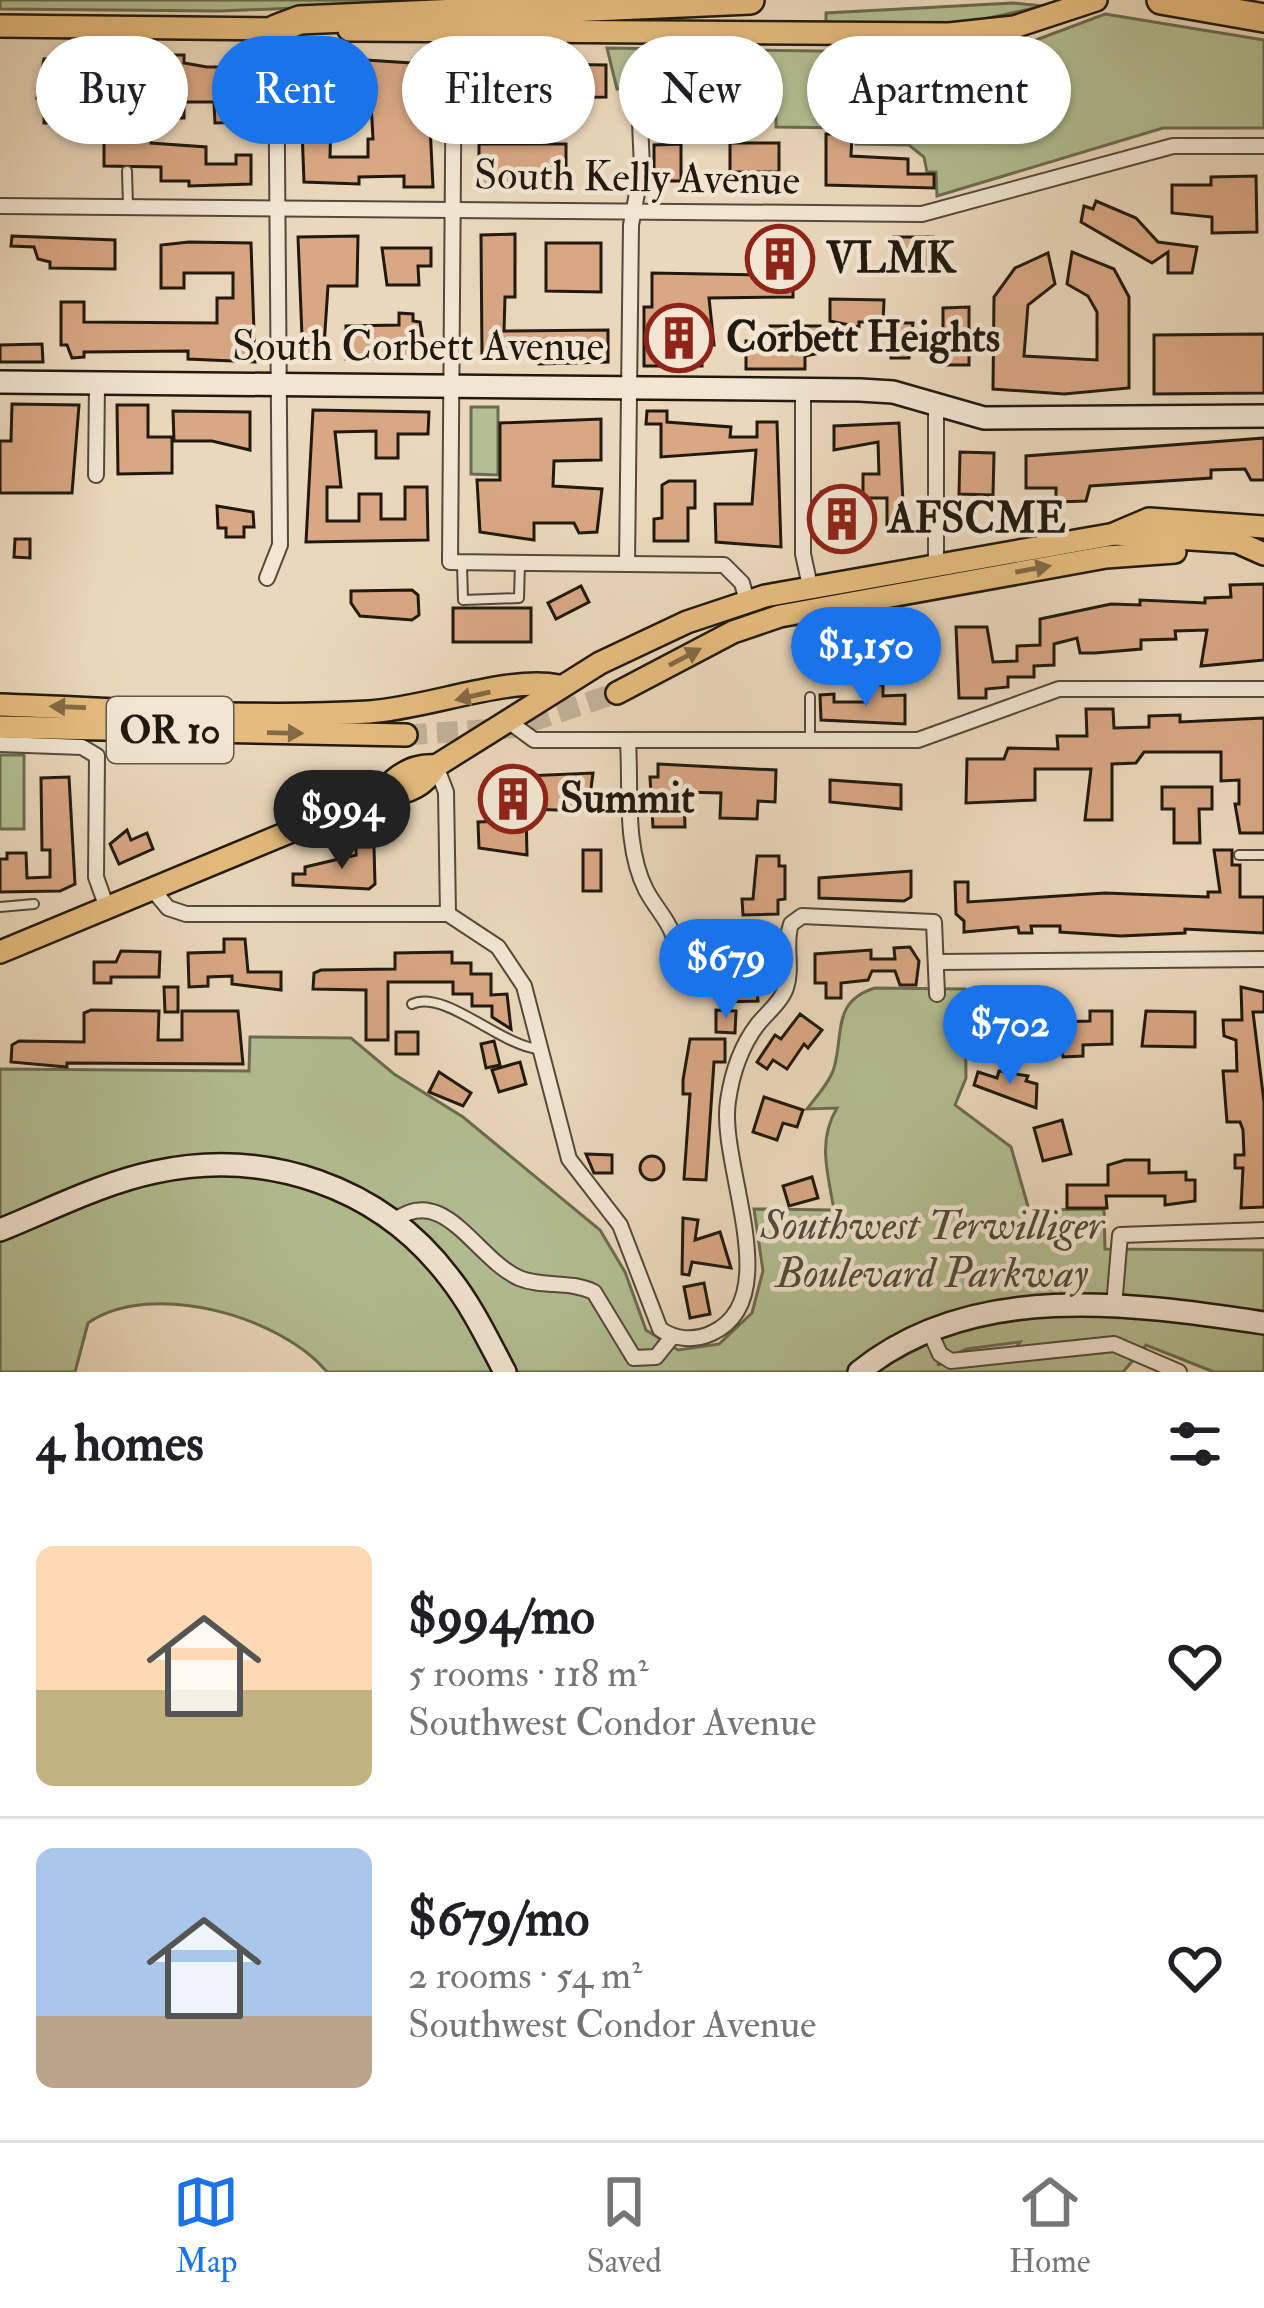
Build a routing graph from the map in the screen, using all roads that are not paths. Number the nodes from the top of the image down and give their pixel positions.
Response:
1 (750, 0) edge
2 (1096, 0) edge
3 (1174, 2) edge
4 (1264, 18) edge
5 (7, 28) edge
6 (276, 28) junction
7 (454, 32) junction
8 (641, 144) edge
9 (1264, 146) edge
10 (127, 171) dead end
11 (0, 206) edge
12 (128, 207) junction
13 (277, 207) junction
14 (453, 209) junction
15 (634, 211) junction
16 (0, 382) edge
17 (97, 383) junction
18 (278, 385) junction
19 (451, 387) junction
20 (628, 387) junction
21 (803, 389) junction
22 (936, 408) junction
23 (1264, 416) edge
24 (96, 476) dead end
25 (1264, 527) edge
26 (1115, 534) junction
27 (1261, 553) edge
28 (456, 562) junction
29 (520, 563) junction
30 (936, 563) junction
31 (628, 564) junction
32 (267, 578) dead end
33 (810, 586) junction
34 (747, 601) junction
35 (559, 686) junction
36 (1264, 689) edge
37 (617, 693) tunnel mouth
38 (810, 697) dead end
39 (0, 705) edge
40 (507, 720) junction
41 (0, 727) edge
42 (406, 734) tunnel mouth
43 (810, 741) junction
44 (628, 742) junction
45 (0, 745) edge
46 (436, 766) junction
47 (1239, 855) dead end
48 (1264, 855) edge
49 (153, 890) junction
50 (34, 904) dead end
51 (0, 907) edge
52 (107, 908) junction
53 (448, 914) junction
54 (0, 952) edge
55 (1264, 959) edge
56 (940, 962) junction
57 (674, 965) dead end
58 (938, 994) dead end
59 (412, 1004) dead end
60 (540, 1049) junction
61 (394, 1221) junction
62 (1264, 1229) edge
63 (0, 1230) edge
64 (1114, 1306) junction
65 (1264, 1323) edge
66 (930, 1332) junction
67 (672, 1337) junction
68 (509, 1370) edge
69 (860, 1372) edge
70 (1179, 1372) edge

1 - 6 highway
2 - 7 main road
3 - 4 highway
5 - 6 main road
6 - 7 main road
6 - 13 street
7 - 14 street
8 - 15 street
9 - 15 street, South Kelly Avenue
10 - 12 lane
11 - 12 street, South Kelly Avenue
12 - 13 street, South Kelly Avenue
13 - 14 street, South Kelly Avenue
13 - 18 street
14 - 15 street, South Kelly Avenue
14 - 19 street
15 - 20 street
16 - 17 street, South Corbett Avenue
17 - 18 street, South Corbett Avenue
17 - 24 street
18 - 19 street, South Corbett Avenue
18 - 32 street
19 - 20 street, South Corbett Avenue
19 - 28 street
20 - 21 street, South Corbett Avenue
20 - 31 street
21 - 22 street, South Corbett Avenue
21 - 33 street
22 - 23 street, South Corbett Avenue
22 - 30 street
25 - 26 main road, OR 10
26 - 27 main road
26 - 30 main road, OR 10
37 -> 27 main road
28 - 29 street
28 - 29 lane
29 - 31 street
30 - 33 main road, OR 10
31 - 34 street
33 - 34 main road, OR 10
34 - 35 main road, OR 10
35 -> 39 main road, OR 10
35 - 40 main road
36 - 43 street
38 - 43 lane
40 - 44 street
40 - 46 main road
41 -> 42 main road, OR 10
43 - 44 street
44 - 57 street
45 - 52 street
46 - 49 main road
46 - 53 street
47 - 48 lane
49 - 52 main road
49 - 53 street
50 - 51 lane
52 - 54 main road
53 - 60 street
55 - 56 street
56 - 58 street
56 - 67 street
59 - 60 lane
60 - 67 street
61 - 63 street
61 - 67 street
61 - 68 street
62 - 64 street
64 - 65 street
64 - 66 street
66 - 69 street
66 - 70 street

